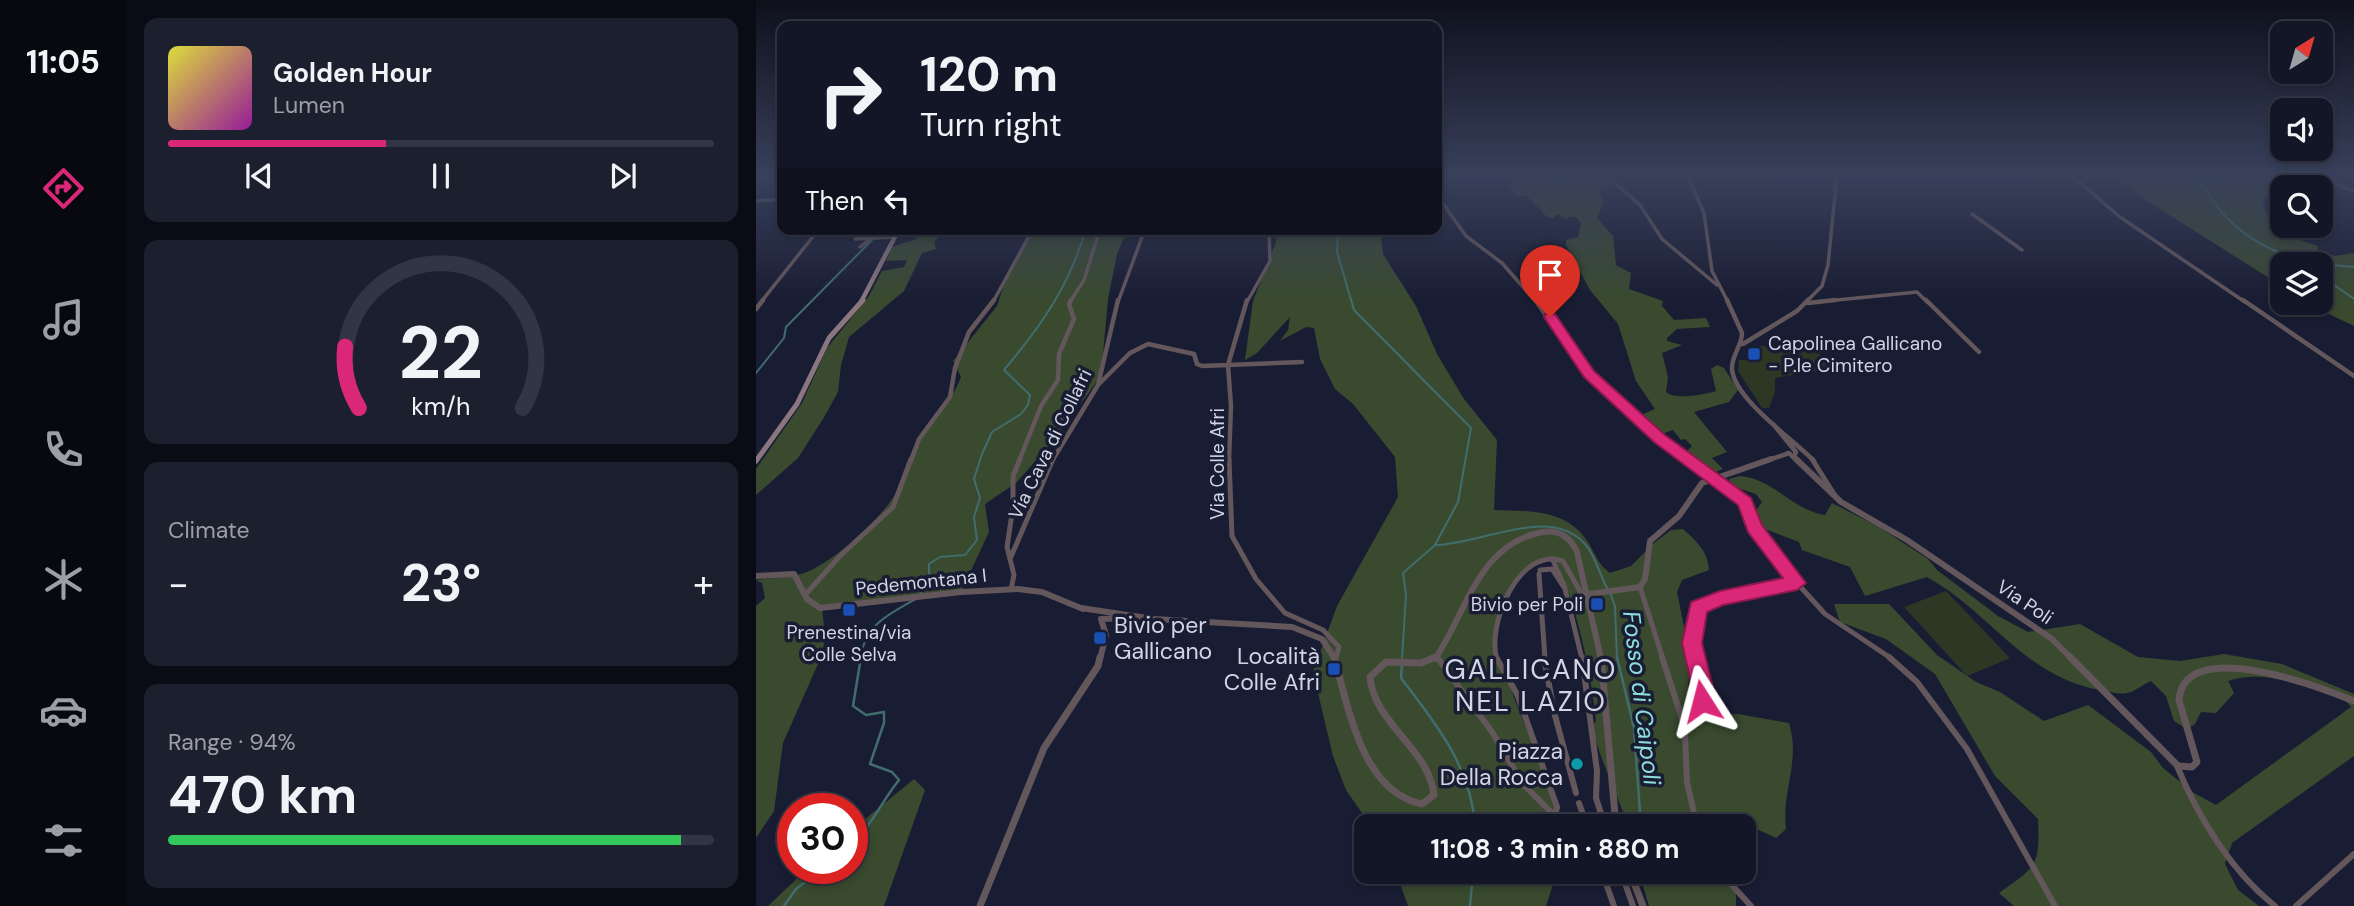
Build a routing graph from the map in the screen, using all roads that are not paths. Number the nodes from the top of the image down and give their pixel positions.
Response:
1 (1452, 216) edge
2 (1648, 216) edge
3 (1704, 216) edge
4 (1831, 216) edge
5 (1975, 216) edge
6 (2119, 216) edge
7 (814, 235) edge
8 (1030, 235) edge
9 (1098, 235) edge
10 (1143, 235) edge
11 (1269, 235) edge
12 (895, 237) joint
13 (870, 238) junction
14 (855, 239) dead end
15 (860, 247) dead end
16 (2022, 250) dead end
17 (1718, 285) junction
18 (1807, 303) junction
19 (756, 309) edge
20 (1742, 345) junction
21 (1979, 352) dead end
22 (1302, 362) dead end
23 (1228, 365) junction
24 (2354, 376) edge
25 (1098, 386) junction
26 (1768, 417) junction
27 (1794, 456) junction
28 (756, 461) edge
29 (1715, 479) junction
30 (1836, 498) junction
31 (1552, 558) junction
32 (1009, 560) junction
33 (756, 576) edge
34 (1797, 583) junction
35 (1563, 586) junction
36 (1637, 588) junction
37 (1011, 589) junction
38 (1589, 594) junction
39 (805, 595) junction
40 (1081, 608) junction
41 (1592, 610) junction
42 (1109, 613) junction
43 (1145, 618) junction
44 (1101, 619) junction
45 (1121, 619) junction
46 (1105, 634) junction
47 (1437, 657) junction
48 (1336, 658) junction
49 (2354, 701) edge
50 (1685, 735) junction
51 (2176, 765) junction
52 (1576, 793) dead end
53 (1579, 803) dead end
54 (1583, 814) edge
55 (1601, 814) edge
56 (1614, 814) edge
57 (1694, 814) edge
58 (2354, 854) edge
59 (1606, 884) edge
60 (1625, 884) edge
61 (1635, 884) edge
62 (1731, 884) edge
63 (980, 906) edge
64 (1614, 906) edge
65 (1633, 906) edge
66 (1643, 906) edge
67 (1751, 906) edge
68 (2055, 906) edge
69 (2275, 906) edge
70 (2296, 906) edge

1 - 29 street
2 - 17 street
3 - 17 street
4 - 18 street
5 - 16 street
6 - 24 street
7 - 19 street
8 - 39 street
9 - 32 street
10 - 25 street, Via Cava di Collafri
11 - 23 street, Via Colle Afri
12 - 13 street
12 - 28 main road
13 - 14 street
13 - 15 street
17 - 20 street
18 - 20 street
18 - 21 street
20 - 26 street
22 - 23 street
23 - 25 street
23 - 48 street, Via Colle Afri
25 - 32 street, Via Cava di Collafri
26 - 27 street
26 - 30 street
27 - 29 street
27 - 30 street, Via Poli
29 - 34 street
29 - 36 street
30 - 51 street, Via Poli
31 - 35 street
31 - 41 street
31 - 47 street
32 - 37 street
33 - 39 street, Pedemontana I
34 - 50 street
34 - 68 street
35 - 52 street
35 - 55 street
36 - 38 street
36 - 50 street
37 - 39 street, Pedemontana I
37 - 40 street, Pedemontana I
38 - 41 street
38 - 47 street
40 - 42 street
40 - 44 street, Pedemontana I
41 - 56 street
42 - 43 street
42 - 44 street
43 - 45 street
43 - 48 street
44 - 45 street
44 - 46 street
45 - 46 street
46 - 63 street
47 - 48 street
49 - 51 street
50 - 57 street
51 - 69 street
53 - 54 street
58 - 70 street
59 - 64 street
60 - 65 street
61 - 66 street
62 - 67 street

